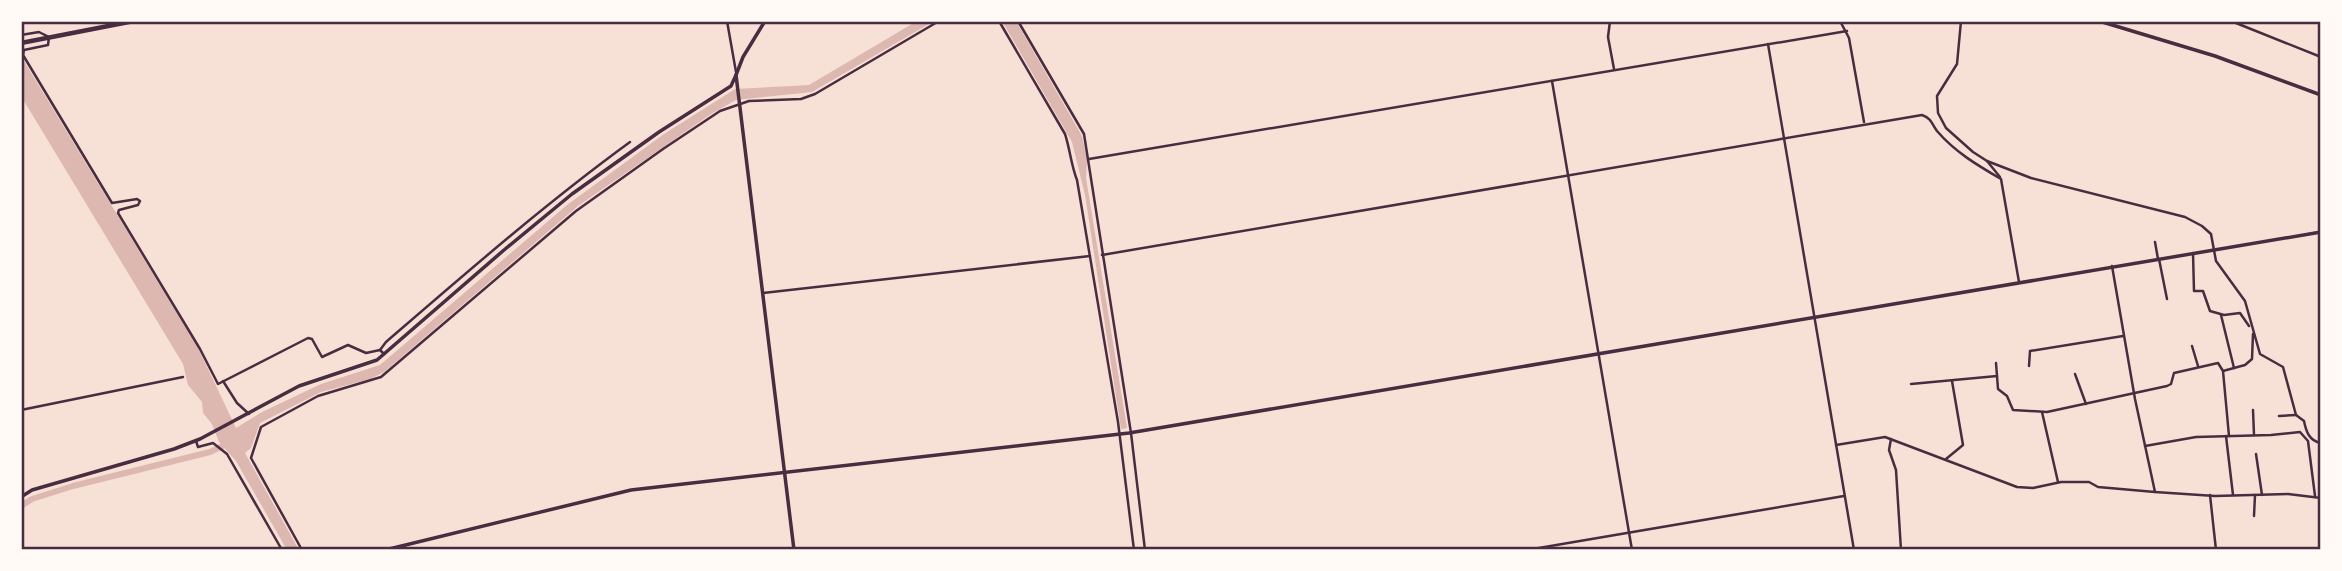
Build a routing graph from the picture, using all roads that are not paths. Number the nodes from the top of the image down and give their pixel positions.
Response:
1 (134, 21) edge
2 (727, 21) edge
3 (765, 21) edge
4 (939, 21) edge
5 (999, 21) edge
6 (1018, 21) edge
7 (1611, 21) edge
8 (1840, 21) edge
9 (1961, 21) edge
10 (2099, 21) edge
11 (2231, 21) edge
12 (1847, 31) junction
13 (21, 35) edge
14 (49, 37) junction
15 (21, 43) edge
16 (1768, 44) junction
17 (2321, 57) edge
18 (1615, 70) junction
19 (737, 75) junction
20 (1552, 81) junction
21 (2321, 95) edge
22 (739, 103) junction
23 (1864, 124) junction
24 (1783, 138) junction
25 (630, 142) dead end
26 (1089, 159) junction
27 (1987, 161) junction
28 (1568, 175) junction
29 (2001, 179) junction
30 (2321, 232) edge
31 (2155, 243) dead end
32 (2213, 250) junction
33 (2193, 253) junction
34 (1102, 254) junction
35 (1090, 256) junction
36 (2159, 259) junction
37 (2112, 266) junction
38 (2018, 282) junction
39 (763, 293) junction
40 (2167, 299) dead end
41 (2221, 314) junction
42 (1814, 317) junction
43 (2251, 328) junction
44 (2253, 334) junction
45 (2124, 335) junction
46 (2192, 346) dead end
47 (382, 352) junction
48 (1599, 353) junction
49 (1996, 363) dead end
50 (2029, 366) dead end
51 (2199, 368) junction
52 (2234, 368) junction
53 (2223, 371) junction
54 (2075, 374) dead end
55 (1997, 376) junction
56 (183, 377) dead end
57 (223, 381) junction
58 (1952, 381) junction
59 (1911, 384) dead end
60 (2134, 393) junction
61 (2086, 404) junction
62 (21, 410) edge
63 (2253, 410) dead end
64 (2042, 412) junction
65 (249, 414) junction
66 (2295, 415) junction
67 (2279, 416) dead end
68 (1130, 433) junction
69 (1120, 434) junction
70 (2254, 435) junction
71 (2228, 436) junction
72 (2309, 438) junction
73 (1891, 439) junction
74 (196, 440) junction
75 (2298, 440) dead end
76 (2321, 443) edge
77 (1836, 445) junction
78 (2145, 446) junction
79 (2256, 454) dead end
80 (1945, 460) junction
81 (785, 473) junction
82 (2058, 482) junction
83 (2321, 486) edge
84 (2315, 489) junction
85 (2155, 492) junction
86 (2210, 495) junction
87 (2233, 495) junction
88 (2255, 495) junction
89 (2262, 495) junction
90 (1844, 496) junction
91 (2315, 496) junction
92 (21, 497) edge
93 (2321, 498) edge
94 (2254, 516) dead end
95 (1629, 533) junction
96 (282, 550) edge
97 (302, 550) edge
98 (385, 550) edge
99 (794, 550) edge
100 (1134, 550) edge
101 (1145, 550) edge
102 (1527, 550) edge
103 (1632, 550) edge
104 (1854, 550) edge
105 (1900, 550) edge
106 (2216, 550) edge

1 - 14 main road
2 - 19 street
3 - 19 street
4 - 22 street
5 - 35 street
6 - 26 street
7 - 18 street
8 - 12 street
9 - 27 street
10 - 21 street
11 - 17 street
12 - 16 street
12 - 23 street
13 - 14 street
14 - 15 main road
14 - 57 street
16 - 18 street
16 - 24 street
18 - 20 street
19 - 22 street
19 - 47 street
20 - 26 street
20 - 28 street
22 - 39 street
22 - 97 street
23 - 24 street
23 - 29 street
24 - 28 street
24 - 42 street
25 - 47 street
26 - 34 street
27 - 29 street
27 - 32 street
28 - 34 street
28 - 48 street
29 - 38 street
30 - 32 street
31 - 36 street
32 - 33 street
32 - 43 street
33 - 36 street
33 - 41 street
34 - 68 street
35 - 39 street
35 - 69 street
36 - 37 street
36 - 40 street
37 - 38 street
37 - 45 street
38 - 42 street
39 - 81 street
41 - 43 street
41 - 52 street
42 - 48 street
42 - 77 street
43 - 44 street
44 - 52 street
44 - 66 street
45 - 50 street
45 - 60 street
46 - 51 street
47 - 57 street
47 - 65 street
48 - 68 street
48 - 95 street
49 - 55 street
51 - 53 street
51 - 60 street
52 - 53 street
53 - 71 street
54 - 61 street
55 - 58 street
55 - 64 street
56 - 62 street
57 - 65 street
58 - 59 street
58 - 80 street
60 - 61 street
60 - 78 street
61 - 64 street
63 - 70 street
64 - 82 street
65 - 74 street
66 - 67 street
66 - 72 street
68 - 69 street
68 - 101 street
69 - 81 street
69 - 100 street
70 - 71 street
70 - 72 street
71 - 78 street
71 - 87 street
72 - 75 street
72 - 76 street
72 - 84 street
73 - 77 street
73 - 80 street
73 - 105 street
74 - 92 street
74 - 96 street
77 - 90 street
78 - 85 street
79 - 89 street
80 - 82 street
81 - 98 street
81 - 99 street
82 - 85 street
83 - 84 street
84 - 91 street
85 - 86 street
86 - 87 street
86 - 106 street
87 - 88 street
88 - 89 street
88 - 94 street
89 - 91 street
90 - 95 street
90 - 104 street
91 - 93 street
95 - 102 street
95 - 103 street

